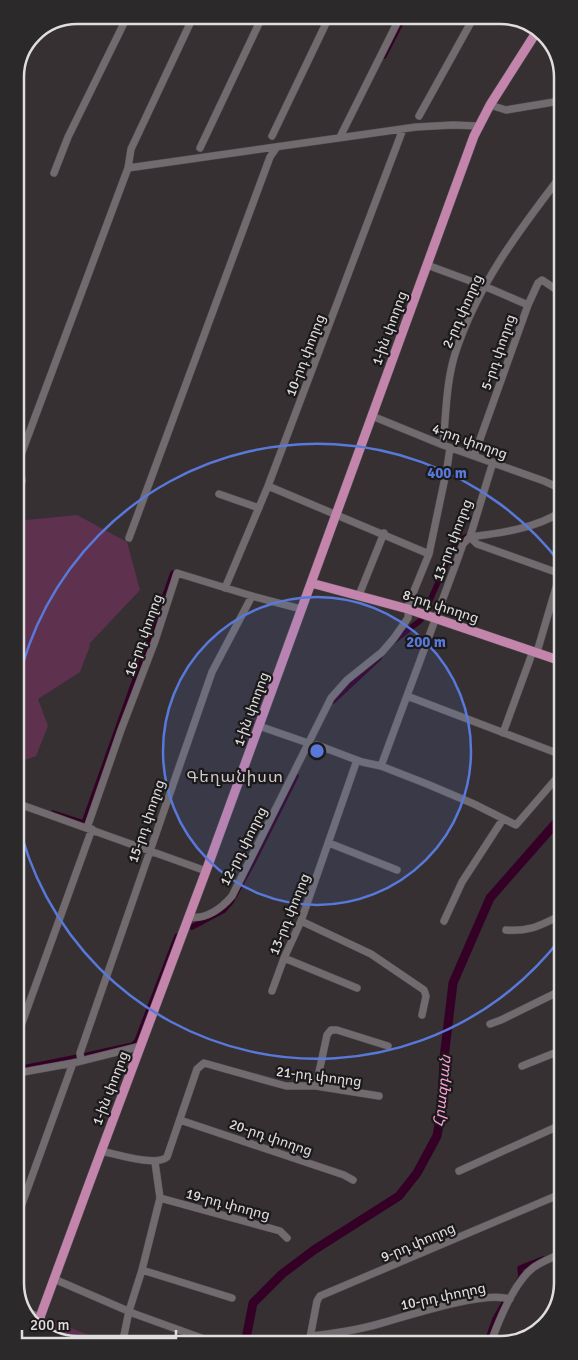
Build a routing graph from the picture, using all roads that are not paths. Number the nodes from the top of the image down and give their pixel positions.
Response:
1 (124, 24) edge
2 (190, 24) edge
3 (259, 24) edge
4 (326, 24) edge
5 (396, 24) edge
6 (469, 24) edge
7 (534, 36) edge
8 (554, 102) edge
9 (490, 105) junction
10 (419, 116) dead end
11 (479, 126) junction
12 (403, 129) junction
13 (272, 136) dead end
14 (340, 137) junction
15 (277, 147) junction
16 (200, 148) dead end
17 (128, 168) junction
18 (54, 173) dead end
19 (554, 185) edge
20 (427, 265) junction
21 (484, 286) junction
22 (554, 288) edge
23 (528, 305) junction
24 (372, 416) junction
25 (24, 447) edge
26 (447, 447) junction
27 (474, 456) junction
28 (494, 462) junction
29 (268, 486) junction
30 (554, 486) edge
31 (219, 494) dead end
32 (259, 508) junction
33 (336, 515) junction
34 (554, 517) edge
35 (384, 533) junction
36 (470, 537) junction
37 (130, 538) dead end
38 (429, 554) junction
39 (554, 572) edge
40 (311, 583) junction
41 (225, 588) junction
42 (554, 592) edge
43 (359, 595) junction
44 (252, 596) junction
45 (301, 609) junction
46 (408, 609) junction
47 (436, 618) junction
48 (535, 651) junction
49 (554, 658) edge
50 (407, 696) junction
51 (259, 726) junction
52 (503, 734) junction
53 (308, 743) junction
54 (317, 745) dead end
55 (554, 752) edge
56 (357, 760) junction
57 (381, 766) junction
58 (554, 781) edge
59 (24, 806) edge
60 (503, 819) junction
61 (90, 828) junction
62 (329, 843) junction
63 (149, 851) junction
64 (397, 870) dead end
65 (206, 872) junction
66 (190, 917) junction
67 (554, 919) edge
68 (301, 921) junction
69 (444, 921) dead end
70 (506, 930) dead end
71 (284, 958) junction
72 (357, 988) dead end
73 (272, 991) dead end
74 (554, 994) edge
75 (422, 1015) dead end
76 (24, 1017) edge
77 (490, 1024) dead end
78 (141, 1046) junction
79 (388, 1046) dead end
80 (554, 1053) edge
81 (77, 1062) junction
82 (522, 1066) dead end
83 (24, 1072) edge
84 (316, 1086) junction
85 (379, 1096) dead end
86 (180, 1120) junction
87 (554, 1128) edge
88 (101, 1151) junction
89 (155, 1162) junction
90 (459, 1171) dead end
91 (353, 1180) dead end
92 (554, 1197) edge
93 (160, 1198) junction
94 (24, 1199) edge
95 (287, 1238) dead end
96 (554, 1257) edge
97 (142, 1270) junction
98 (54, 1279) junction
99 (232, 1298) dead end
100 (510, 1299) junction
101 (129, 1311) junction
102 (35, 1315) edge
103 (40, 1317) junction
104 (39, 1321) edge
105 (124, 1336) edge
106 (196, 1336) edge
107 (311, 1336) edge
108 (326, 1336) edge
109 (493, 1336) edge

1 - 18 street
2 - 17 street
3 - 16 street
4 - 13 street
5 - 14 street
6 - 10 street
7 - 9 main road, 1-ին փողոց
8 - 9 street
9 - 11 main road, 1-ին փողոց
11 - 12 street
11 - 20 main road, 1-ին փողոց
12 - 14 street
12 - 29 street, 10-րդ փողոց
14 - 15 street
15 - 17 street
15 - 37 street
17 - 25 street
19 - 21 street, 2-րդ փողոց
20 - 21 street
20 - 24 main road, 1-ին փողոց
21 - 23 street
21 - 26 street, 2-րդ փողոց
22 - 23 street, 5-րդ փողոց
23 - 27 street, 5-րդ փողոց
24 - 26 street, 4-րդ փողոց
24 - 33 main road, 1-ին փողոց
26 - 27 street, 4-րդ փողոց
26 - 38 street, 12-րդ փողոց
27 - 28 street, 4-րդ փողոց
28 - 30 street, 4-րդ փողոց
28 - 36 street, 13-րդ փողոց
29 - 32 street, 10-րդ փողոց
29 - 33 street
31 - 32 street
32 - 41 street, 10-րդ փողոց
33 - 35 street
33 - 40 main road, 1-ին փողոց
34 - 36 street
35 - 38 street
35 - 43 street
36 - 39 street
36 - 47 street, 13-րդ փողոց
38 - 46 street, 12-րդ փողոց
40 - 43 main road, 8-րդ փողոց
40 - 45 main road, 1-ին փողոց
41 - 44 street, 16-րդ փողոց
41 - 61 street, 16-րդ փողոց
42 - 48 street
43 - 46 main road, 8-րդ փողոց
44 - 45 street, 16-րդ փողոց
44 - 63 street, 15-րդ փողոց
45 - 51 main road, 1-ին փողոց
46 - 47 main road, 8-րդ փողոց
46 - 53 street, 12-րդ փողոց
47 - 48 main road, 8-րդ փողոց
47 - 50 street, 13-րդ փողոց
48 - 49 main road, 8-րդ փողոց
48 - 52 street
50 - 52 street
50 - 57 street, 13-րդ փողոց
51 - 53 street
51 - 65 main road, 1-ին փողոց
52 - 55 street
53 - 66 street, 12-րդ փողոց
54 - 56 street
56 - 57 street
56 - 62 street, 13-րդ փողոց
57 - 60 street
58 - 60 street
59 - 61 street
60 - 69 street
61 - 63 street
61 - 76 street, 16-րդ փողոց
62 - 64 street
62 - 68 street, 13-րդ փողոց
63 - 65 street
63 - 81 street, 15-րդ փողոց
65 - 66 main road, 1-ին փողոց
66 - 78 main road, 1-ին փողոց
67 - 70 street
68 - 71 street, 13-րդ փողոց
68 - 75 street
71 - 72 street
71 - 73 street, 13-րդ փողոց
74 - 77 street
78 - 81 street
78 - 88 main road, 1-ին փողոց
79 - 84 street
80 - 82 street
81 - 83 street
81 - 94 street, 15-րդ փողոց
84 - 85 street, 21-րդ փողոց
84 - 86 street, 21-րդ փողոց
86 - 89 street
86 - 91 street, 20-րդ փողոց
87 - 90 street
88 - 89 street
88 - 98 main road, 1-ին փողոց
89 - 93 street
92 - 107 street, 9-րդ փողոց
93 - 95 street, 19-րդ փողոց
93 - 97 street
96 - 100 street
97 - 99 street
97 - 101 street
98 - 101 street
98 - 103 main road, 1-ին փողոց
100 - 108 street, 10-րդ փողոց
100 - 109 street
101 - 105 street
101 - 106 street
102 - 103 street
103 - 104 main road, 1-ին փողոց

